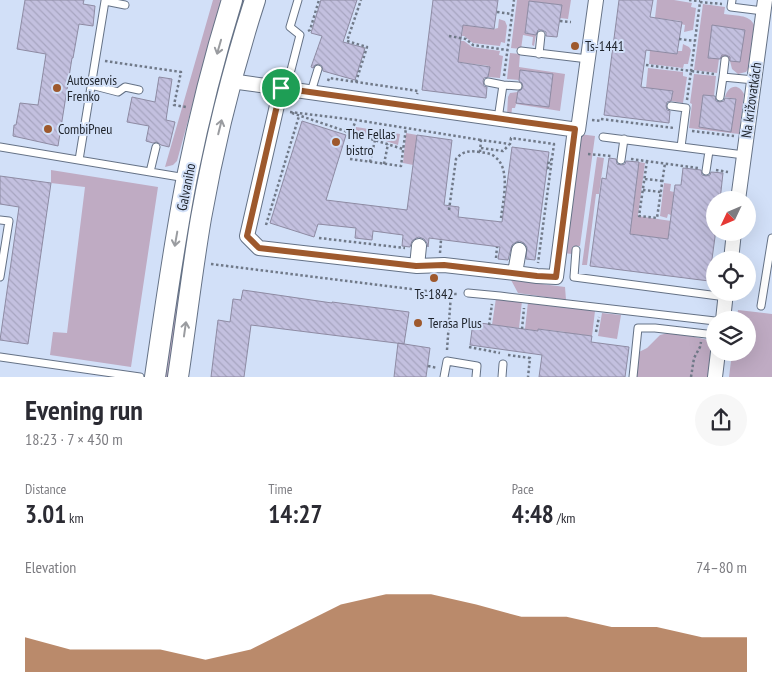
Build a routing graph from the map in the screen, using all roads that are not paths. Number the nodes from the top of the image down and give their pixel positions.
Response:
1 (232, 0) edge
2 (255, 0) edge
3 (298, 0) edge
4 (596, 0) edge
5 (731, 3) edge
6 (125, 5) dead end
7 (764, 5) edge
8 (541, 35) dead end
9 (521, 52) road end
10 (539, 54) junction
11 (588, 59) junction
12 (725, 60) dead end
13 (318, 69) dead end
14 (291, 70) dead end
15 (723, 76) junction
16 (754, 80) junction
17 (231, 81) junction
18 (488, 82) dead end
19 (91, 85) junction
20 (503, 85) junction
21 (518, 86) dead end
22 (281, 88) junction
23 (139, 90) dead end
24 (311, 92) junction
25 (720, 97) dead end
26 (671, 106) dead end
27 (498, 118) junction
28 (576, 129) junction
29 (602, 137) dead end
30 (624, 139) junction
31 (0, 147) edge
32 (156, 147) dead end
33 (681, 147) junction
34 (709, 151) junction
35 (744, 155) junction
36 (621, 159) road end
37 (78, 160) junction
38 (706, 170) road end
39 (150, 172) junction
40 (187, 178) junction
41 (739, 191) edge
42 (0, 220) edge
43 (772, 238) edge
44 (419, 246) dead end
45 (519, 250) dead end
46 (576, 250) dead end
47 (416, 266) junction
48 (515, 274) junction
49 (0, 277) edge
50 (706, 293) edge
51 (468, 294) road end
52 (761, 306) dead end
53 (706, 321) edge
54 (706, 334) edge
55 (0, 356) edge
56 (717, 361) edge
57 (503, 364) dead end
58 (140, 377) edge
59 (155, 377) edge
60 (178, 377) edge
61 (444, 377) edge
62 (476, 377) edge
63 (502, 377) edge
64 (632, 377) edge
65 (715, 377) edge

1 -> 40 main road, Galvaniho
2 - 17 main road, Galvaniho
3 - 14 lane
4 - 11 street
5 - 7 lane
6 - 19 lane
7 - 16 street, Na križovatkách
8 - 10 lane
9 - 10 lane
10 - 11 lane
11 - 28 street
12 - 15 lane
13 - 24 lane
15 - 16 lane
15 - 25 lane
16 - 35 street, Na križovatkách
17 - 22 street
60 -> 17 main road, Galvaniho
18 - 20 lane
19 - 23 lane
19 - 37 lane
20 - 21 lane
20 - 27 lane
22 - 24 street
22 - 47 street
24 - 27 street
26 - 33 lane
27 - 28 street
28 - 48 street
29 - 30 lane
30 - 33 lane
30 - 36 lane
31 - 37 lane
32 - 39 lane
33 - 34 lane
34 - 35 lane
34 - 38 lane
35 - 41 street, Na križovatkách
37 - 39 lane
39 - 40 lane
40 -> 59 main road, Galvaniho
42 - 49 lane
43 - 52 lane
44 - 47 street
45 - 48 street
46 - 50 lane
47 - 48 street
51 - 53 lane
54 - 64 lane
55 - 58 lane
56 - 65 street
57 - 63 lane
61 - 62 lane

